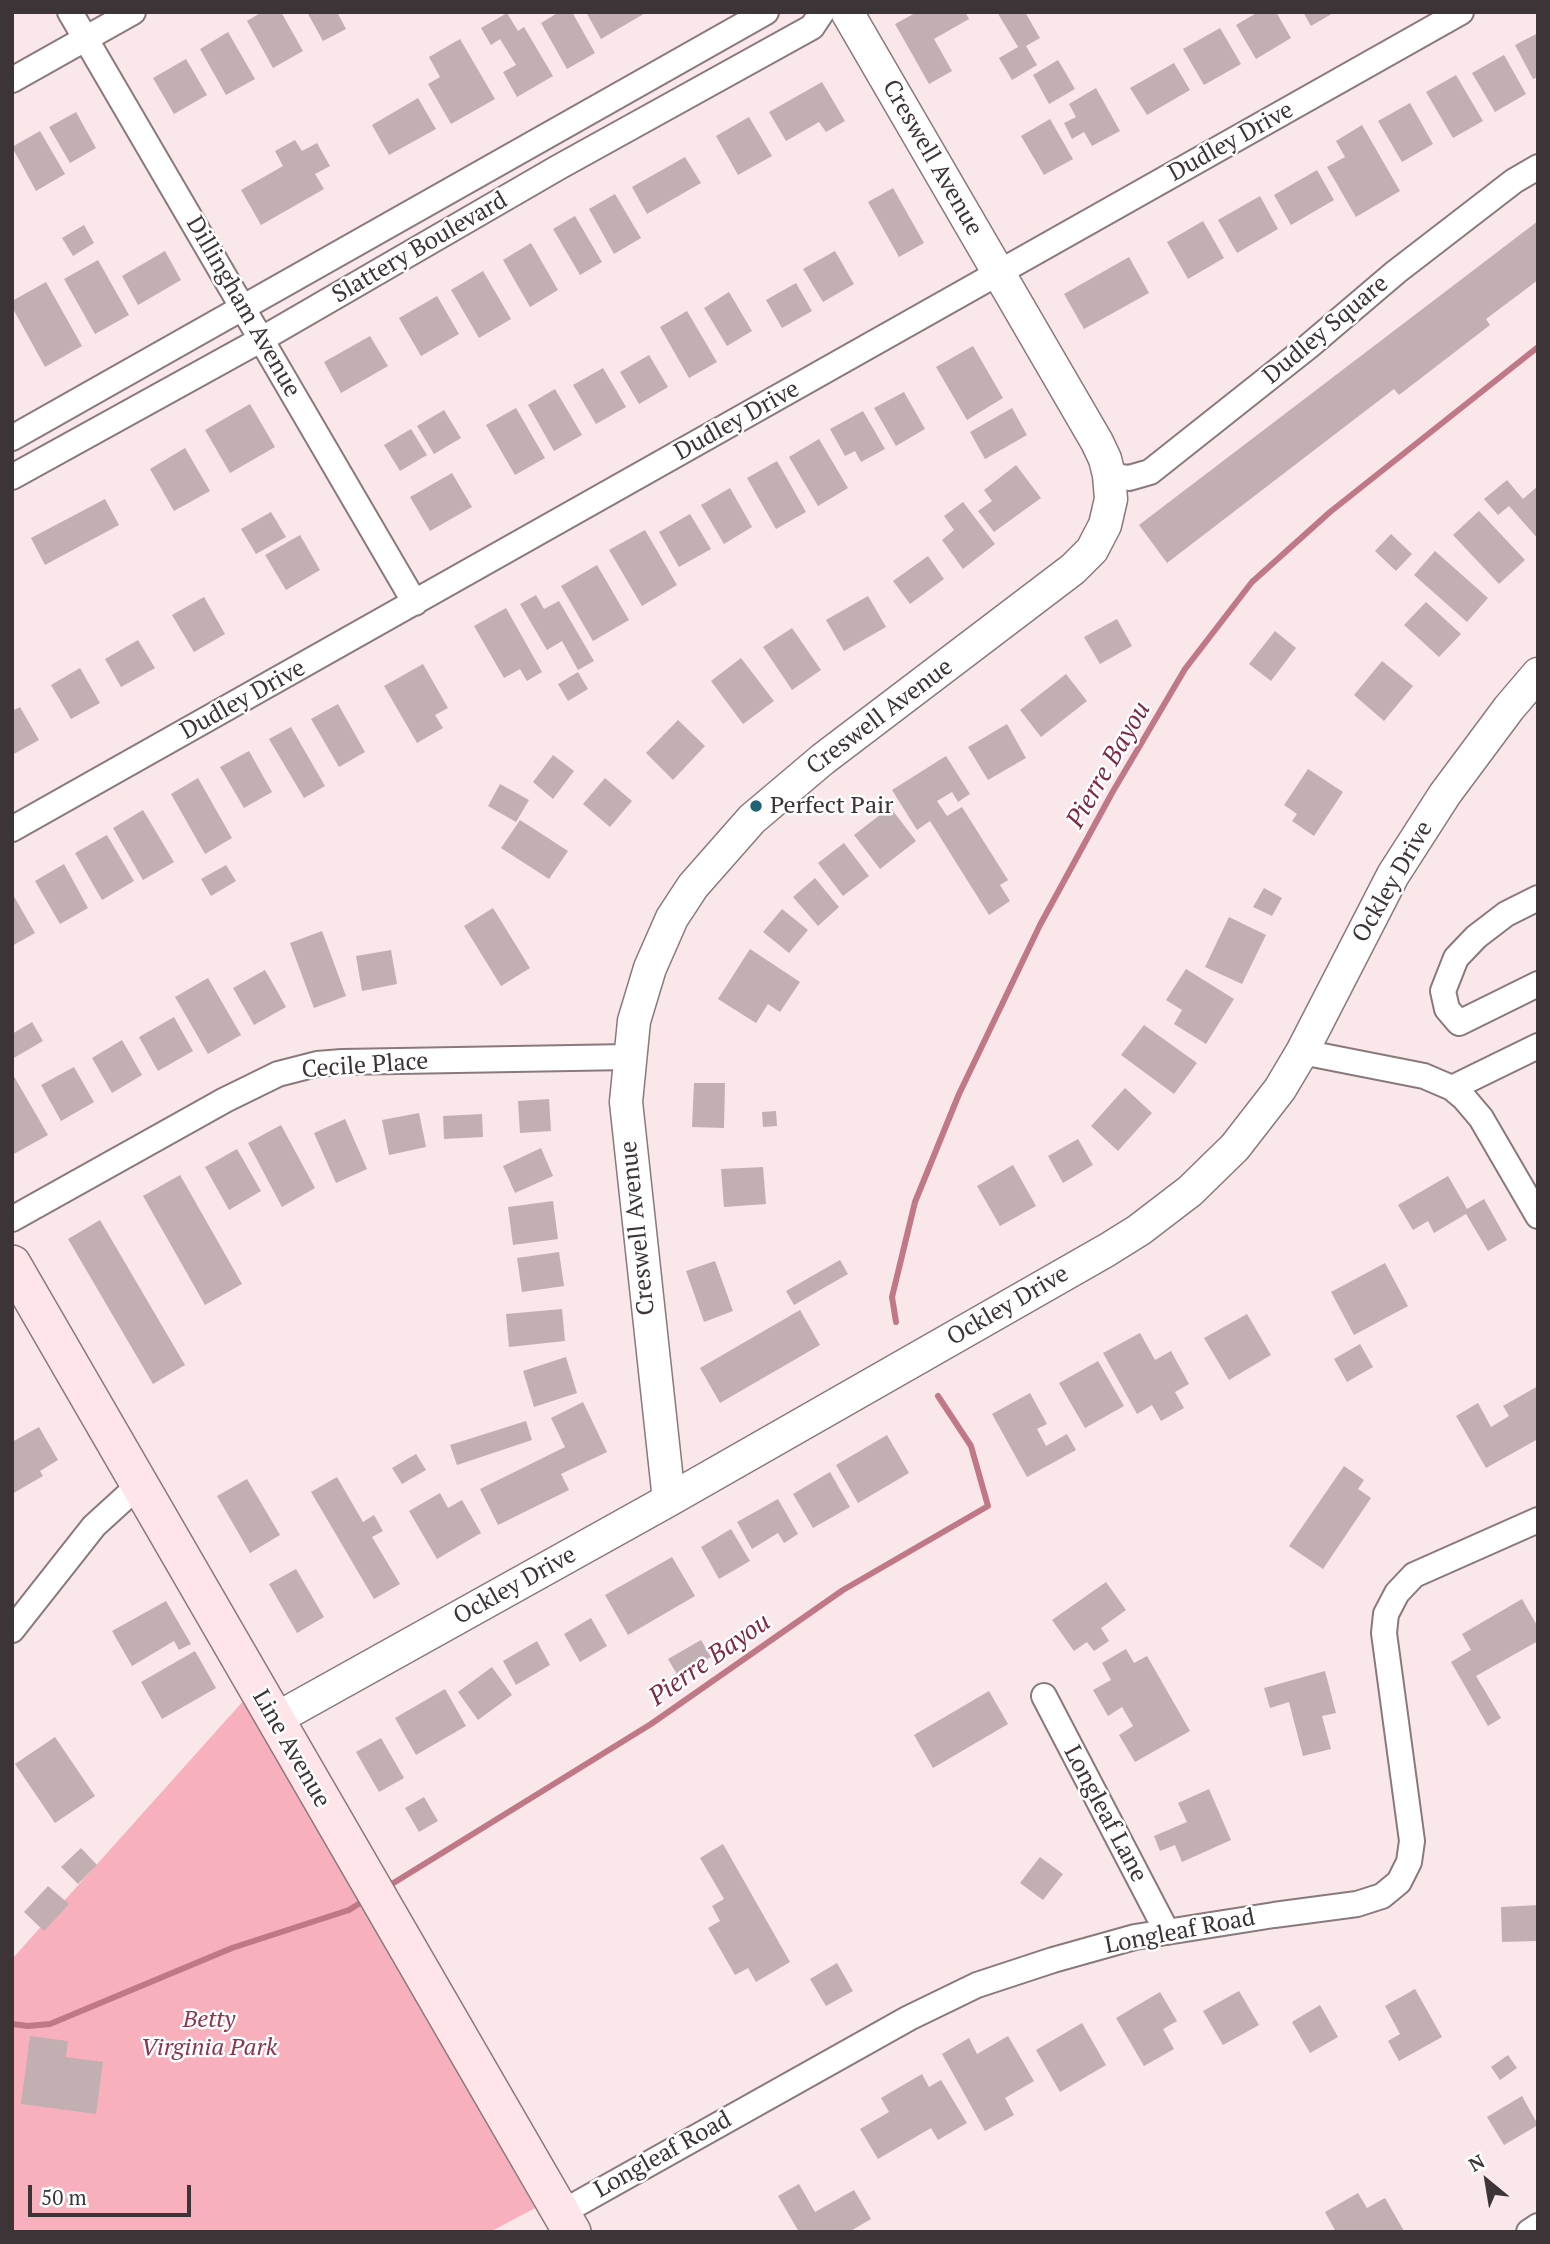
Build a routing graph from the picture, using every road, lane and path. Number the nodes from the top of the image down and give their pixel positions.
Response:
1 (70, 12) edge
2 (132, 12) edge
3 (766, 12) edge
4 (822, 12) edge
5 (847, 12) edge
6 (1461, 12) edge
7 (85, 39) junction
8 (12, 80) edge
9 (1538, 167) edge
10 (999, 273) junction
11 (243, 308) junction
12 (262, 340) junction
13 (12, 438) edge
14 (1109, 475) junction
15 (12, 477) edge
16 (415, 603) junction
17 (1538, 674) edge
18 (12, 829) edge
19 (1538, 898) edge
20 (1538, 984) edge
21 (1538, 1046) edge
22 (1302, 1052) junction
23 (629, 1057) junction
24 (1452, 1088) junction
25 (1538, 1216) edge
26 (12, 1219) edge
27 (12, 1264) edge
28 (139, 1485) junction
29 (669, 1500) junction
30 (1538, 1520) edge
31 (12, 1630) edge
32 (1044, 1696) dead end
33 (274, 1720) junction
34 (1167, 1932) junction
35 (566, 2222) edge
36 (1538, 2227) edge
37 (1529, 2232) edge

1 - 7 street, Dillingham Avenue
2 - 7 street
3 - 11 street, Slattery Boulevard
4 - 12 street, Slattery Boulevard
5 - 10 street, Creswell Avenue
6 - 10 street, Dudley Drive
7 - 8 street
7 - 11 street, Dillingham Avenue
9 - 14 street, Dudley Square
10 - 14 street, Creswell Avenue
10 - 16 street, Dudley Drive
11 - 12 street, Dillingham Avenue
11 - 13 street, Slattery Boulevard
12 - 15 street, Slattery Boulevard
12 - 16 street, Dillingham Avenue
14 - 23 street, Creswell Avenue
16 - 18 street, Dudley Drive
17 - 22 street, Ockley Drive
19 - 20 street
21 - 24 street
22 - 24 street
22 - 29 street, Ockley Drive
23 - 26 street, Cecile Place
23 - 29 street, Creswell Avenue
24 - 25 street
27 - 28 main road, Line Avenue
28 - 31 street
28 - 33 main road, Line Avenue
29 - 33 street, Ockley Drive
30 - 34 street, Longleaf Road
32 - 34 street, Longleaf Lane
33 - 35 main road, Line Avenue
34 - 35 street, Longleaf Road
36 - 37 street

